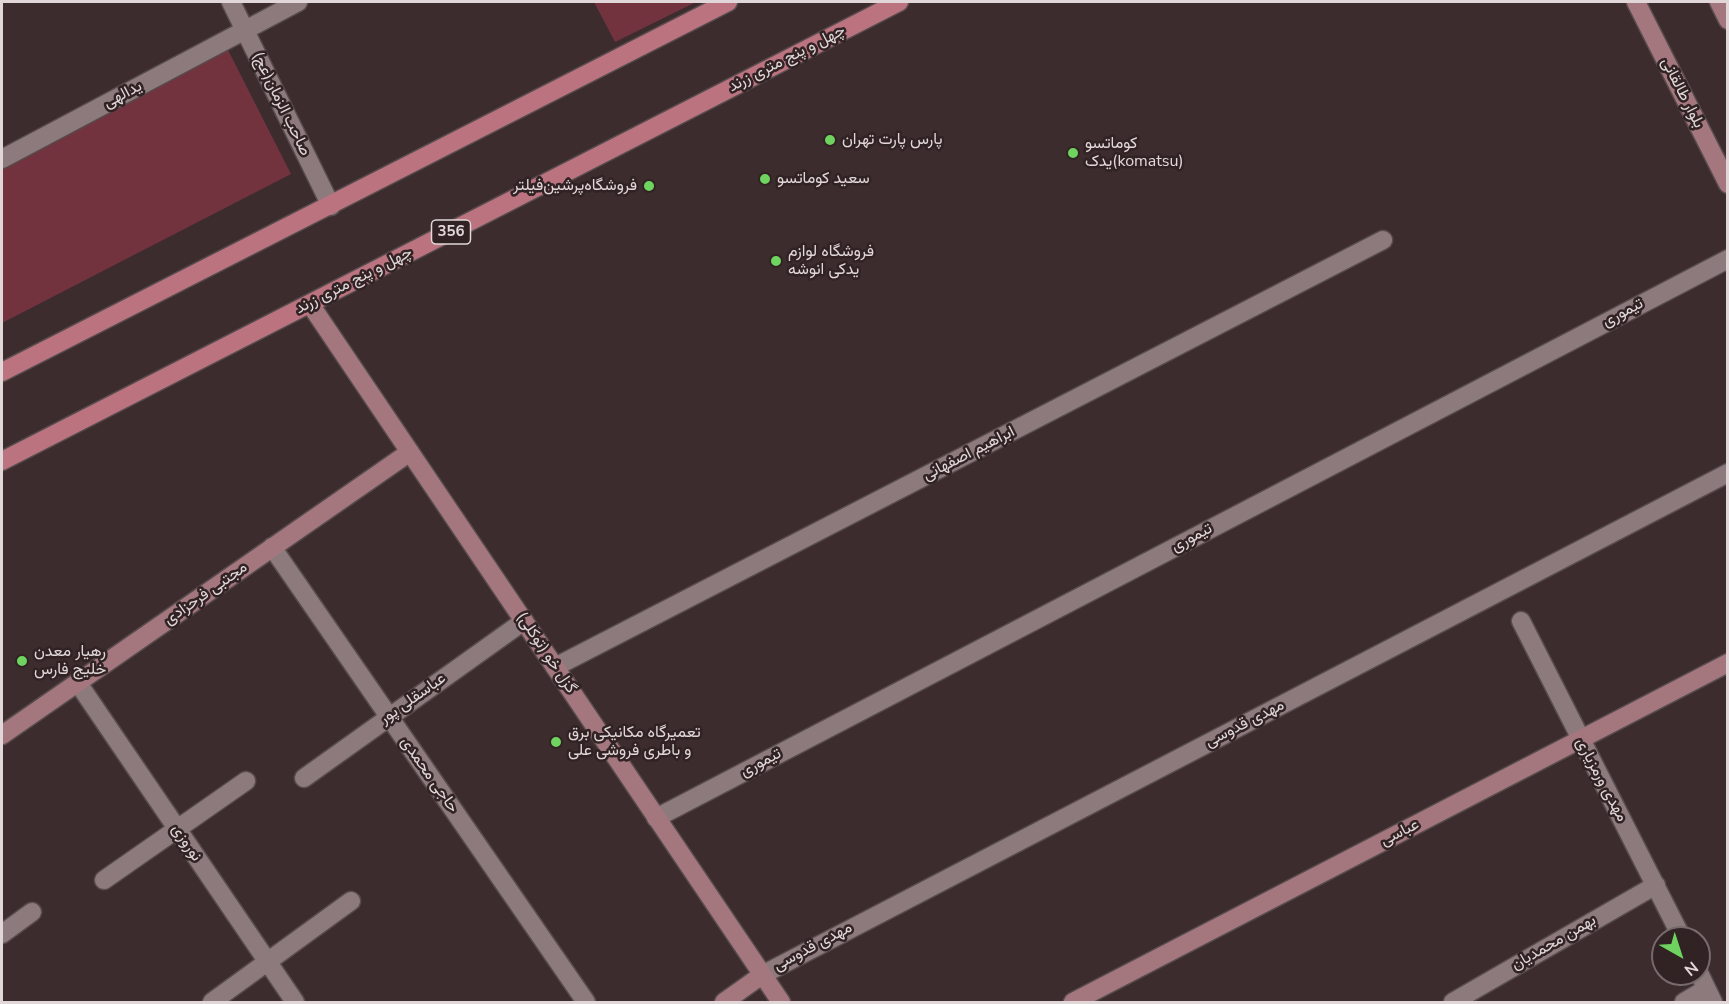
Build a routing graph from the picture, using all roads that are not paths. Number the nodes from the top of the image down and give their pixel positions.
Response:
1 (231, 2) edge
2 (298, 2) edge
3 (728, 2) edge
4 (899, 2) edge
5 (1635, 2) edge
6 (1719, 2) edge
7 (1728, 20) edge
8 (245, 30) junction
9 (2, 159) edge
10 (1728, 184) edge
11 (331, 206) junction
12 (1383, 240) dead end
13 (1728, 259) edge
14 (310, 304) junction
15 (2, 372) edge
16 (410, 452) junction
17 (2, 461) edge
18 (1728, 473) edge
19 (272, 547) junction
20 (524, 621) junction
21 (1521, 621) dead end
22 (1728, 663) edge
23 (555, 667) junction
24 (78, 683) junction
25 (388, 716) junction
26 (2, 735) edge
27 (1580, 740) junction
28 (304, 778) dead end
29 (246, 782) dead end
30 (657, 818) junction
31 (177, 829) junction
32 (104, 880) dead end
33 (1656, 885) junction
34 (351, 901) dead end
35 (32, 912) dead end
36 (1676, 926) edge
37 (2, 934) edge
38 (267, 962) junction
39 (762, 975) junction
40 (1706, 988) edge
41 (212, 1002) edge
42 (295, 1002) edge
43 (586, 1002) edge
44 (724, 1002) edge
45 (781, 1002) edge
46 (1073, 1002) edge
47 (1453, 1002) edge
48 (1684, 1002) edge

1 - 8 street, صاحب الزمان(عج)
2 - 8 street, یدالهی
3 - 11 main road
4 - 14 main road, چهل و پنج متری زرند / 356
5 - 10 street, بلوار طالقانی
6 - 7 street
8 - 9 street, یدالهی
8 - 11 street, صاحب الزمان(عج)
11 - 15 main road
12 - 23 street, ابراهیم اصفهانی
13 - 30 street, تیموری
14 - 16 street, گزل خو (توکلی)
14 - 17 main road, چهل و پنج متری زرند / 356
16 - 19 street, مجتبی فرحزادی
16 - 20 street, گزل خو (توکلی)
18 - 39 street, مهدی قدوسی
19 - 24 street, مجتبی فرحزادی
19 - 25 street, حاجی محمدی
20 - 23 street, گزل خو (توکلی)
20 - 25 street, عباسقلی پور
21 - 27 street, مهدی ورمزیاری
22 - 27 street, عباسی
23 - 30 street, گزل خو (توکلی)
24 - 26 street, مجتبی فرحزادی
24 - 31 street, نوروزی
25 - 28 street, عباسقلی پور
25 - 43 street, حاجی محمدی
27 - 33 street, مهدی ورمزیاری
27 - 46 street, عباسی
29 - 31 street
30 - 39 street, گزل خو (توکلی)
31 - 32 street
31 - 38 street, نوروزی
33 - 36 street, مهدی ورمزیاری
33 - 47 street, بهمن محمدیان
34 - 38 street
35 - 37 street
38 - 41 street
38 - 42 street, نوروزی
39 - 44 street
39 - 45 street, گزل خو (توکلی)
40 - 48 street

